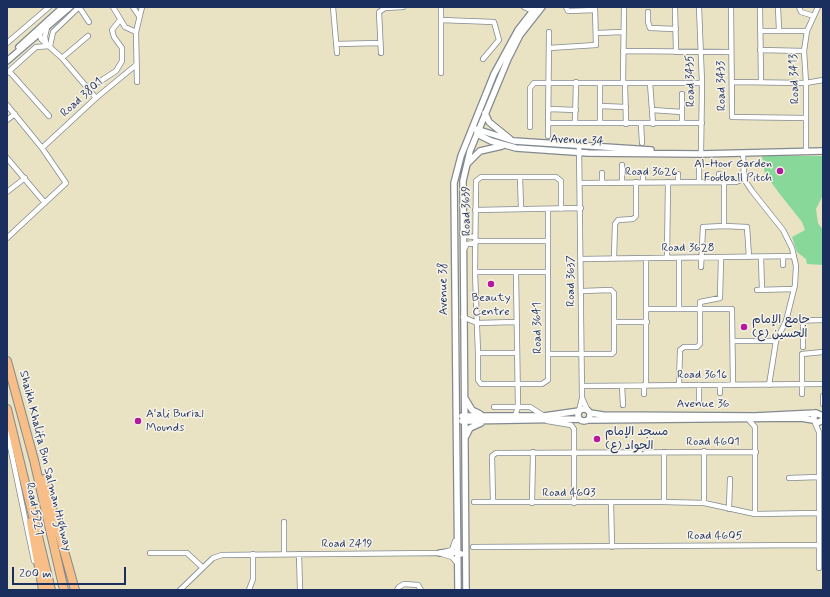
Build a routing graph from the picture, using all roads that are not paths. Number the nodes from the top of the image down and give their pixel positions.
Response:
1 (49, 7) edge
2 (63, 7) edge
3 (70, 7) edge
4 (79, 7) edge
5 (113, 7) edge
6 (133, 7) edge
7 (142, 7) edge
8 (333, 7) edge
9 (385, 7) edge
10 (403, 7) edge
11 (441, 7) edge
12 (524, 7) edge
13 (566, 7) edge
14 (624, 7) edge
15 (675, 7) edge
16 (699, 7) edge
17 (731, 7) edge
18 (760, 7) edge
19 (778, 7) edge
20 (799, 7) edge
21 (818, 7) edge
22 (536, 9) edge
23 (595, 9) edge
24 (648, 12) dead end
25 (139, 16) junction
26 (814, 16) junction
27 (120, 20) junction
28 (442, 20) junction
29 (89, 22) dead end
30 (46, 28) junction
31 (676, 29) junction
32 (779, 30) junction
33 (760, 31) junction
34 (808, 31) junction
35 (39, 32) junction
36 (136, 32) junction
37 (549, 32) dead end
38 (623, 32) junction
39 (597, 33) junction
40 (7, 36) edge
41 (88, 36) dead end
42 (9, 42) edge
43 (380, 43) junction
44 (48, 44) junction
45 (336, 44) junction
46 (549, 48) junction
47 (760, 50) junction
48 (623, 51) junction
49 (804, 51) junction
50 (676, 52) junction
51 (701, 52) junction
52 (731, 52) junction
53 (337, 53) dead end
54 (381, 53) dead end
55 (7, 58) edge
56 (62, 58) junction
57 (483, 59) dead end
58 (7, 61) edge
59 (136, 65) junction
60 (8, 72) edge
61 (441, 73) dead end
62 (823, 80) edge
63 (99, 82) dead end
64 (136, 82) dead end
65 (576, 82) junction
66 (732, 82) junction
67 (761, 82) junction
68 (548, 83) junction
69 (600, 83) junction
70 (624, 83) junction
71 (650, 83) junction
72 (702, 83) junction
73 (806, 83) junction
74 (682, 94) dead end
75 (96, 98) junction
76 (483, 99) junction
77 (7, 105) edge
78 (600, 106) junction
79 (626, 106) junction
80 (549, 109) junction
81 (576, 110) junction
82 (652, 110) junction
83 (485, 112) junction
84 (682, 112) junction
85 (15, 114) junction
86 (48, 116) dead end
87 (806, 118) junction
88 (7, 120) edge
89 (549, 123) junction
90 (575, 123) junction
91 (682, 123) junction
92 (600, 124) junction
93 (626, 124) junction
94 (641, 124) junction
95 (652, 124) junction
96 (702, 124) junction
97 (530, 127) dead end
98 (478, 131) junction
99 (470, 132) junction
100 (548, 136) dead end
101 (514, 141) junction
102 (642, 143) dead end
103 (503, 145) junction
104 (581, 145) junction
105 (42, 148) junction
106 (581, 152) junction
107 (806, 152) junction
108 (823, 152) edge
109 (743, 153) junction
110 (683, 154) junction
111 (701, 154) junction
112 (7, 158) edge
113 (698, 164) dead end
114 (622, 165) dead end
115 (466, 167) junction
116 (602, 173) dead end
117 (643, 173) dead end
118 (678, 174) dead end
119 (719, 174) dead end
120 (520, 177) junction
121 (25, 178) junction
122 (744, 179) junction
123 (622, 182) junction
124 (636, 182) junction
125 (643, 182) junction
126 (668, 182) junction
127 (678, 182) junction
128 (699, 182) junction
129 (722, 182) junction
130 (581, 183) junction
131 (602, 183) junction
132 (7, 192) edge
133 (46, 203) junction
134 (581, 208) junction
135 (520, 209) junction
136 (548, 209) junction
137 (561, 209) junction
138 (475, 210) junction
139 (724, 226) junction
140 (462, 234) junction
141 (7, 238) edge
142 (475, 240) junction
143 (547, 241) junction
144 (462, 252) junction
145 (794, 256) junction
146 (762, 257) junction
147 (783, 257) junction
148 (614, 258) junction
149 (667, 258) junction
150 (679, 258) junction
151 (701, 258) junction
152 (721, 258) junction
153 (749, 258) junction
154 (581, 259) junction
155 (646, 259) junction
156 (783, 264) dead end
157 (701, 267) dead end
158 (475, 272) junction
159 (516, 272) junction
160 (547, 272) junction
161 (794, 289) junction
162 (582, 291) junction
163 (647, 309) junction
164 (679, 309) junction
165 (700, 309) junction
166 (463, 317) junction
167 (803, 320) junction
168 (823, 320) edge
169 (786, 321) junction
170 (516, 322) junction
171 (615, 322) junction
172 (646, 322) junction
173 (477, 323) junction
174 (733, 341) junction
175 (776, 341) junction
176 (803, 347) dead end
177 (823, 352) edge
178 (478, 353) junction
179 (516, 353) junction
180 (548, 354) junction
181 (581, 354) junction
182 (7, 361) edge
183 (14, 383) junction
184 (517, 384) junction
185 (802, 384) junction
186 (823, 384) edge
187 (645, 385) junction
188 (679, 385) junction
189 (699, 385) junction
190 (720, 385) junction
191 (733, 385) junction
192 (769, 385) junction
193 (582, 386) junction
194 (622, 386) junction
195 (644, 394) dead end
196 (720, 394) dead end
197 (802, 394) dead end
198 (464, 396) junction
199 (823, 396) edge
200 (582, 398) junction
201 (699, 401) dead end
202 (823, 404) edge
203 (623, 405) dead end
204 (494, 407) dead end
205 (518, 407) junction
206 (7, 409) edge
207 (579, 412) junction
208 (589, 412) junction
209 (515, 416) junction
210 (822, 417) edge
211 (457, 418) junction
212 (465, 418) junction
213 (486, 418) junction
214 (545, 418) junction
215 (579, 419) junction
216 (588, 420) junction
217 (749, 420) junction
218 (760, 420) junction
219 (814, 421) junction
220 (754, 427) junction
221 (7, 432) edge
222 (819, 432) junction
223 (465, 438) junction
224 (533, 452) junction
225 (664, 452) junction
226 (704, 452) junction
227 (756, 452) junction
228 (574, 453) junction
229 (821, 469) edge
230 (819, 477) junction
231 (789, 478) dead end
232 (730, 479) dead end
233 (29, 502) junction
234 (474, 502) dead end
235 (493, 502) junction
236 (532, 502) junction
237 (664, 502) junction
238 (574, 503) junction
239 (611, 503) junction
240 (704, 503) junction
241 (729, 509) junction
242 (819, 513) junction
243 (755, 514) junction
244 (458, 516) junction
245 (284, 522) dead end
246 (819, 546) junction
247 (473, 547) dead end
248 (612, 547) junction
249 (150, 553) dead end
250 (440, 553) junction
251 (459, 553) junction
252 (253, 554) junction
253 (284, 554) junction
254 (298, 554) junction
255 (821, 558) edge
256 (458, 564) junction
257 (202, 568) junction
258 (819, 568) dead end
259 (39, 590) edge
260 (42, 590) edge
261 (51, 590) edge
262 (64, 590) edge
263 (75, 590) edge
264 (180, 590) edge
265 (249, 590) edge
266 (300, 590) edge
267 (397, 590) edge
268 (421, 590) edge
269 (458, 590) edge
270 (466, 590) edge

1 - 42 street
2 - 35 street
3 - 30 street
4 - 29 street
4 - 44 street
5 - 27 street
6 - 25 street
7 - 25 street
8 - 45 street
9 - 10 street
9 - 43 street
11 - 28 street
12 - 22 street
13 - 23 street
14 - 38 street
15 - 31 street
16 - 51 street, Road 3435
17 - 52 street, Road 3433
18 - 33 street
19 - 32 street
20 - 26 street
21 - 26 street, Road 3413
22 - 76 street, Avenue 38
22 - 83 street, Avenue 38
23 - 39 street
24 - 31 street
25 - 36 street
26 - 34 street, Road 3413
27 - 36 street
27 - 63 street
28 - 57 street
28 - 61 street
30 - 35 street
30 - 44 street
31 - 50 street
32 - 33 street
32 - 34 street
33 - 47 street
34 - 49 street, Road 3413
35 - 44 street
35 - 55 street
35 - 58 street
36 - 59 street
37 - 46 street
38 - 39 street
38 - 48 street
39 - 46 street
40 - 42 street
41 - 56 street
43 - 45 street
43 - 54 street
44 - 56 street
44 - 60 street
45 - 53 street
46 - 68 street
47 - 49 street
47 - 67 street
48 - 50 street, Road 3433
48 - 70 street
49 - 73 street, Road 3413
50 - 51 street, Road 3433
51 - 52 street, Road 3433
51 - 72 street, Road 3435
52 - 66 street, Road 3433
56 - 75 street
59 - 64 street
59 - 75 street, Road 3801
60 - 86 street
62 - 73 street
65 - 68 street
65 - 69 street
65 - 81 street
66 - 67 street
66 - 87 street, Road 3433
67 - 73 street
68 - 80 street
68 - 97 street
69 - 70 street
69 - 78 street
70 - 71 street
70 - 79 street
71 - 72 street
71 - 82 street
72 - 96 street, Road 3435
73 - 87 street, Road 3413
74 - 84 street
75 - 105 street, Road 3801
76 - 98 street
76 - 99 street, Avenue 38
77 - 85 street
78 - 79 street
78 - 92 street
79 - 93 street
80 - 81 street
80 - 89 street
81 - 90 street
82 - 84 street
82 - 95 street
83 - 98 street, Avenue 38
83 - 101 street
84 - 91 street
85 - 88 street
85 - 105 street
87 - 107 street, Road 3413
89 - 90 street
89 - 100 street
90 - 92 street
91 - 95 street
91 - 96 street
92 - 93 street
93 - 94 street
94 - 95 street
94 - 102 street
96 - 111 street, Road 3435
98 - 99 street
98 - 101 street, Avenue 34
98 - 103 street, Avenue 34
98 - 115 street, Avenue 38
99 - 211 street, Avenue 38
101 - 104 street, Avenue 34
103 - 106 street, Avenue 34
103 - 115 street
104 - 106 street, Road 3637
104 - 110 street, Avenue 34
105 - 133 street
106 - 110 street, Avenue 34
106 - 130 street, Road 3637
107 - 108 street, Avenue 34
107 - 109 street, Avenue 34
109 - 111 street, Avenue 34
109 - 122 street
110 - 111 street, Avenue 34
112 - 121 street
113 - 128 street
114 - 123 street
115 - 140 street, Avenue 38
116 - 131 street
117 - 125 street
118 - 127 street
119 - 129 street
120 - 135 street
120 - 137 street, Road 3639
120 - 138 street, Road 3639
121 - 132 street
121 - 133 street
122 - 129 street, Road 3626
122 - 145 street
123 - 124 street, Road 3626
123 - 131 street, Road 3626
124 - 125 street, Road 3626
124 - 148 street
125 - 126 street, Road 3626
126 - 127 street, Road 3626
126 - 149 street
127 - 128 street, Road 3626
128 - 129 street, Road 3626
129 - 139 street
130 - 131 street, Road 3626
130 - 134 street, Road 3637
133 - 141 street
134 - 137 street
134 - 154 street, Road 3637
135 - 136 street
135 - 138 street
136 - 137 street
136 - 143 street, Road 3641
138 - 142 street, Road 3639
139 - 151 street
139 - 153 street
140 - 142 street
140 - 144 street, Avenue 38
142 - 143 street, Road 3639
142 - 144 street
142 - 158 street
143 - 160 street, Road 3641
144 - 166 street, Avenue 38
145 - 147 street, Road 3628
145 - 161 street
146 - 147 street, Road 3628
146 - 153 street, Road 3628
146 - 161 street
147 - 156 street
148 - 154 street, Road 3628
148 - 155 street, Road 3628
149 - 150 street, Road 3628
149 - 155 street, Road 3628
150 - 151 street, Road 3628
150 - 164 street
151 - 152 street, Road 3628
151 - 157 street
152 - 153 street, Road 3628
152 - 165 street
154 - 162 street, Road 3637
155 - 163 street
158 - 159 street
158 - 173 street
159 - 160 street
159 - 170 street
160 - 180 street, Road 3641
161 - 169 street
162 - 171 street
162 - 181 street, Road 3637
163 - 164 street
163 - 172 street
164 - 165 street
165 - 174 street
165 - 188 street
166 - 173 street
166 - 198 street, Avenue 38
167 - 168 street
167 - 169 street
167 - 176 street
169 - 175 street
170 - 173 street
170 - 179 street
171 - 172 street
171 - 181 street
172 - 187 street
173 - 178 street
174 - 175 street
174 - 191 street
175 - 192 street
177 - 185 street
178 - 179 street
178 - 184 street, Road 3641
179 - 184 street
180 - 181 street
180 - 184 street, Road 3641
181 - 193 street, Road 3637
182 - 183 highway, Shaikh Khalifa Bin Salman Highway
183 - 262 highway, Shaikh Khalifa Bin Salman Highway
183 - 263 highway
184 - 205 street
185 - 186 street, Road 3616
185 - 192 street, Road 3616
185 - 197 street
187 - 188 street, Road 3616
187 - 194 street, Road 3616
187 - 195 street
188 - 189 street, Road 3616
189 - 190 street, Road 3616
189 - 201 street
190 - 191 street, Road 3616
190 - 196 street
191 - 192 street, Road 3616
193 - 194 street, Road 3616
193 - 200 street, Road 3637
194 - 203 street
198 - 212 street, Avenue 38
198 - 213 street
199 - 202 street
200 - 207 street, Road 3637
200 - 208 street, Road 3637
204 - 205 street
205 - 209 street
205 - 214 street
206 - 233 highway, Shaikh Khalifa Bin Salman Highway
207 - 208 street
207 - 214 street
207 - 215 street
208 - 210 street, Avenue 36
208 - 216 street
209 - 213 street
209 - 214 street
210 - 219 street, Avenue 36
210 - 219 street
210 - 222 street
211 - 212 street
211 - 244 street, Avenue 38
212 - 213 street
212 - 223 street, Avenue 38
213 - 214 street
213 - 223 street
214 - 215 street
214 - 228 street
215 - 216 street
216 - 217 street, Avenue 36
217 - 218 street, Avenue 36
217 - 220 street
218 - 219 street, Avenue 36
218 - 220 street
219 - 222 street
220 - 227 street
221 - 259 street, Road 5221
222 - 229 street
223 - 270 street, Avenue 38
224 - 228 street, Road 4601
224 - 235 street, Road 4601
224 - 236 street
225 - 226 street, Road 4601
225 - 228 street, Road 4601
225 - 237 street
226 - 227 street, Road 4601
226 - 240 street
227 - 243 street
228 - 238 street
229 - 230 street
230 - 231 street
230 - 242 street
232 - 241 street
233 - 260 highway
233 - 261 highway, Shaikh Khalifa Bin Salman Highway
234 - 235 street, Road 4603
235 - 236 street, Road 4603
236 - 238 street, Road 4603
237 - 239 street, Road 4603
237 - 240 street, Road 4603
238 - 239 street, Road 4603
239 - 248 street
240 - 241 street, Road 4603
241 - 243 street, Road 4603
242 - 243 street, Road 4603
242 - 246 street
244 - 250 street
244 - 251 street, Avenue 38
245 - 253 street
246 - 248 street, Road 4605
246 - 255 street
247 - 248 street, Road 4605
249 - 257 street
250 - 251 street
250 - 254 street, Road 2419
250 - 256 street
251 - 256 street, Avenue 38
251 - 270 street
252 - 253 street, Road 2419
252 - 257 street, Road 2419
252 - 265 street
253 - 254 street, Road 2419
254 - 266 street
255 - 258 street
256 - 269 street, Avenue 38
257 - 264 street, Road 2419
267 - 268 street

